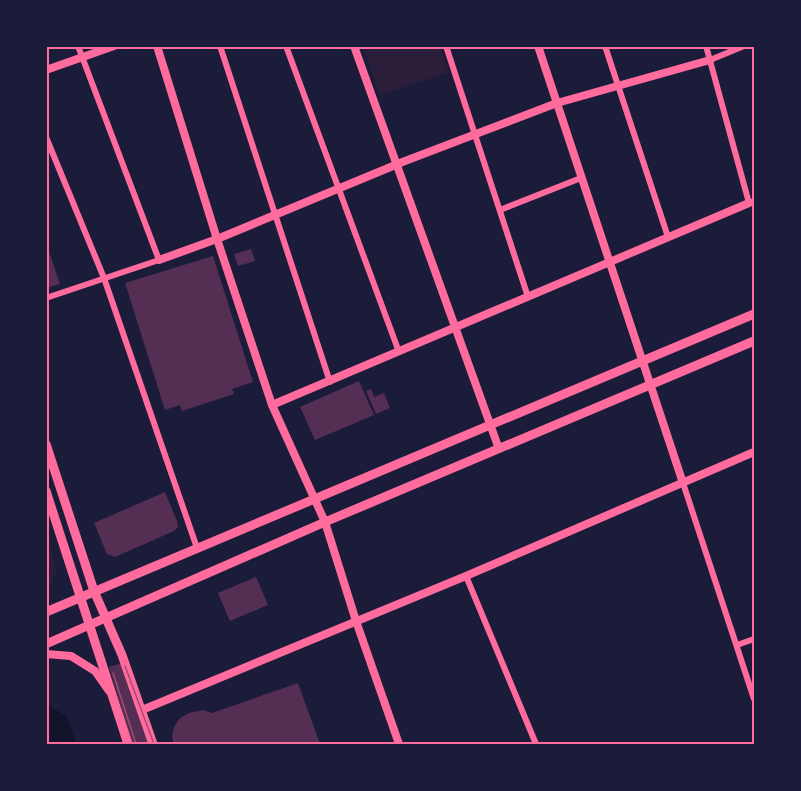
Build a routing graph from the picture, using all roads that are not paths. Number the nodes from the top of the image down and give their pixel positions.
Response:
1 (78, 46) edge
2 (114, 46) edge
3 (158, 46) edge
4 (220, 46) edge
5 (286, 46) edge
6 (354, 46) edge
7 (446, 46) edge
8 (538, 46) edge
9 (605, 46) edge
10 (706, 46) edge
11 (744, 46) edge
12 (82, 57) junction
13 (710, 60) junction
14 (46, 69) edge
15 (618, 86) junction
16 (557, 103) junction
17 (476, 133) junction
18 (46, 137) edge
19 (396, 165) junction
20 (581, 178) junction
21 (339, 190) junction
22 (752, 202) edge
23 (500, 210) junction
24 (276, 216) junction
25 (668, 237) junction
26 (217, 239) junction
27 (159, 260) junction
28 (609, 263) junction
29 (104, 278) junction
30 (46, 297) edge
31 (528, 297) junction
32 (754, 314) edge
33 (454, 328) junction
34 (754, 341) edge
35 (399, 352) junction
36 (642, 361) junction
37 (330, 382) junction
38 (649, 385) junction
39 (272, 405) junction
40 (490, 426) junction
41 (46, 444) edge
42 (499, 448) junction
43 (754, 452) edge
44 (682, 483) junction
45 (46, 491) edge
46 (315, 497) junction
47 (325, 522) junction
48 (197, 548) junction
49 (466, 576) junction
50 (94, 591) junction
51 (81, 597) junction
52 (46, 612) edge
53 (105, 617) junction
54 (356, 621) junction
55 (89, 626) junction
56 (754, 639) edge
57 (46, 644) edge
58 (737, 645) junction
59 (46, 654) edge
60 (112, 694) junction
61 (754, 699) edge
62 (142, 710) junction
63 (128, 744) edge
64 (153, 744) edge
65 (399, 744) edge
66 (537, 744) edge

1 - 12 street
2 - 12 street
3 - 26 street
4 - 24 street
5 - 21 street
6 - 19 street
7 - 17 street
8 - 16 street
9 - 15 street
10 - 13 street
11 - 13 street
12 - 14 street
12 - 27 street
13 - 15 street
13 - 22 street
15 - 16 street
15 - 25 street
16 - 17 street
16 - 20 street
17 - 19 street
17 - 23 street
18 - 29 street
19 - 21 street
19 - 33 street
20 - 23 street
20 - 28 street
21 - 24 street
21 - 35 street
22 - 25 street
23 - 31 street
24 - 26 street
24 - 37 street
25 - 28 street
26 - 27 street
26 - 39 street
27 - 29 street
28 - 31 street
28 - 36 street
29 - 30 street
29 - 48 street
31 - 33 street
32 - 36 main road
33 - 35 street
33 - 40 street
34 - 38 main road
35 - 37 street
36 - 38 street
36 - 40 main road
37 - 39 street
38 - 42 main road
38 - 44 street
39 - 46 street
40 - 42 street
40 - 46 main road
41 - 50 main road
42 - 47 main road
43 - 44 street
44 - 49 street
44 - 58 street
45 - 51 main road
46 - 47 street
46 - 48 main road
47 - 53 main road
47 - 54 street
48 - 50 main road
49 - 54 street
49 - 66 street
50 - 51 main road
50 - 53 main road
51 - 52 main road
51 - 55 main road
53 - 55 main road
53 - 62 main road
54 - 62 street
54 - 65 street
55 - 57 main road
55 - 60 main road
56 - 58 street
58 - 61 street
59 - 60 street
60 - 63 main road
62 - 64 main road

